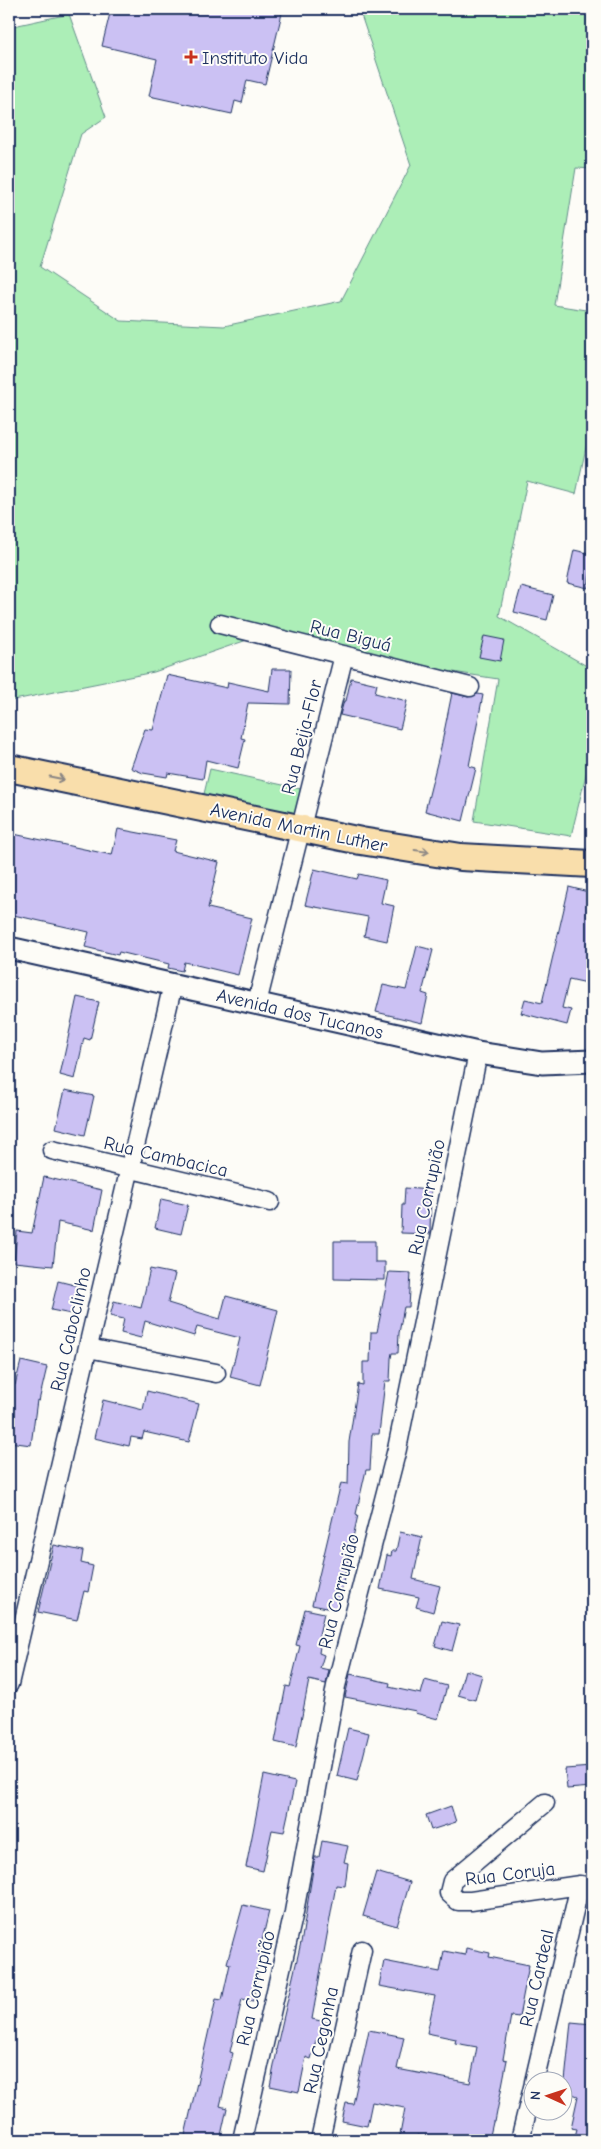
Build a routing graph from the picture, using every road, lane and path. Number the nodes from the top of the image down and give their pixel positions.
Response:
1 (220, 624) dead end
2 (344, 655) junction
3 (470, 688) dead end
4 (9, 768) edge
5 (300, 828) junction
6 (592, 864) edge
7 (9, 948) edge
8 (174, 984) junction
9 (257, 1003) junction
10 (478, 1053) junction
11 (592, 1061) edge
12 (52, 1150) dead end
13 (130, 1169) junction
14 (270, 1202) dead end
15 (88, 1348) junction
16 (216, 1373) dead end
17 (9, 1684) edge
18 (545, 1802) dead end
19 (586, 1886) edge
20 (362, 1950) dead end
21 (537, 2072) edge
22 (524, 2122) edge
23 (242, 2140) edge
24 (320, 2140) edge
25 (520, 2140) edge

1 - 2 street, Rua Biguá
2 - 3 street, Rua Biguá
2 - 5 street, Rua Beija-Flor
4 -> 5 main road, Avenida Martin Luther
5 -> 6 main road, Avenida Martin Luther
5 - 9 street, Rua Beija-Flor
7 - 8 street, Avenida dos Tucanos
8 - 9 street, Avenida dos Tucanos
8 - 13 street, Rua Caboclinho
9 - 10 street, Avenida dos Tucanos
10 - 11 street, Avenida dos Tucanos
10 - 23 street, Rua Corrupião
12 - 13 street, Rua Cambacica
13 - 14 street, Rua Cambacica
13 - 15 street, Rua Caboclinho
15 - 16 street
15 - 17 street, Rua Caboclinho
18 - 19 street, Rua Coruja
19 - 21 street, Rua Cardeal
20 - 24 street, Rua Cegonha
22 - 25 street, Rua Cardeal

